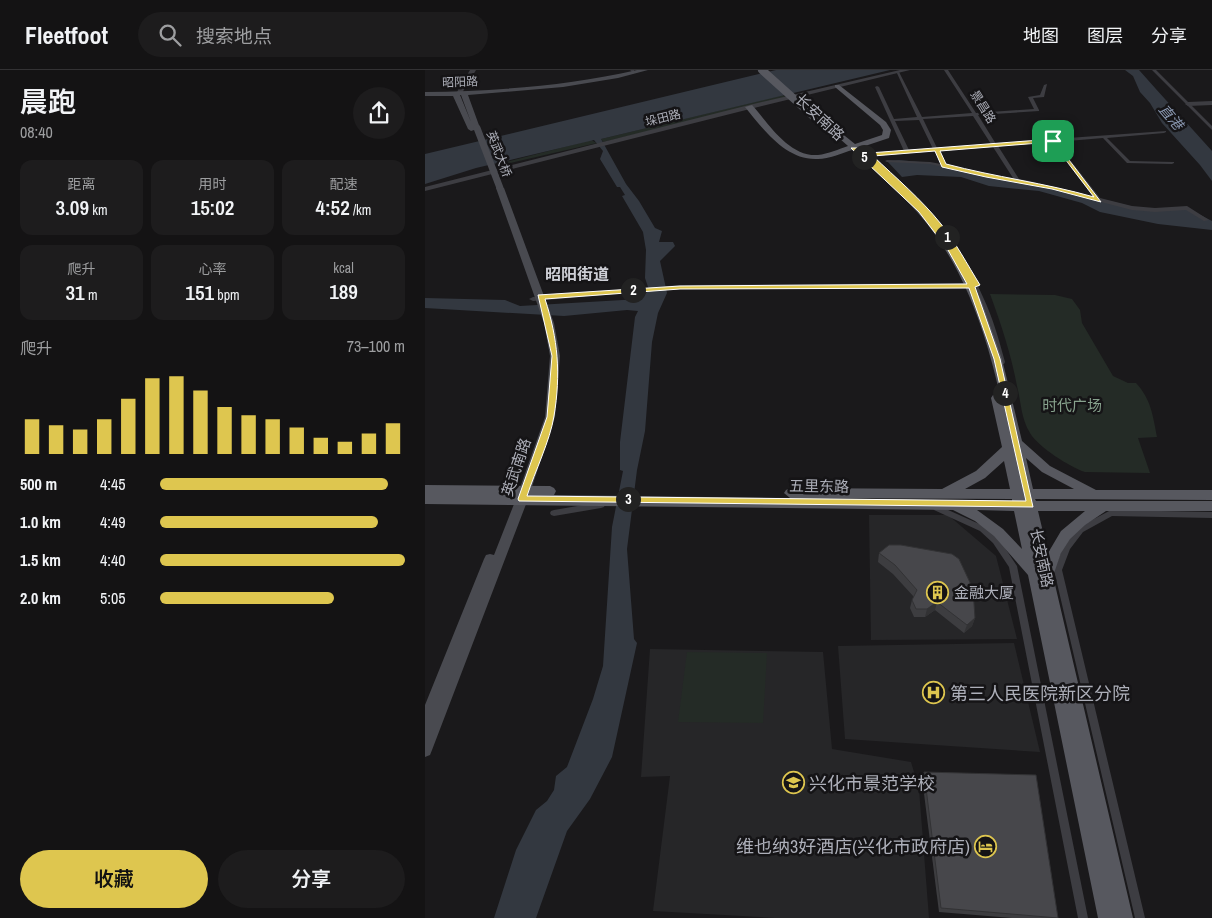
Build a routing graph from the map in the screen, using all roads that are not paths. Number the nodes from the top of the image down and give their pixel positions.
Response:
1 (473, 70) edge
2 (633, 70) edge
3 (645, 70) edge
4 (762, 70) edge
5 (769, 70) edge
6 (907, 70) edge
7 (946, 70) edge
8 (1154, 70) edge
9 (897, 72) junction
10 (1046, 85) dead end
11 (837, 86) junction
12 (877, 87) dead end
13 (425, 93) edge
14 (460, 93) junction
15 (1212, 103) edge
16 (1188, 104) junction
17 (749, 107) junction
18 (976, 114) junction
19 (921, 118) junction
20 (893, 120) junction
21 (1041, 125) dead end
22 (1212, 129) edge
23 (833, 131) junction
24 (1164, 132) dead end
25 (1104, 137) junction
26 (1053, 141) junction
27 (995, 145) junction
28 (851, 148) junction
29 (937, 150) junction
30 (907, 152) junction
31 (868, 155) junction
32 (887, 161) dead end
33 (1172, 163) dead end
34 (944, 166) junction
35 (1017, 180) junction
36 (425, 189) edge
37 (497, 189) joint
38 (1099, 201) junction
39 (1205, 220) dead end
40 (971, 286) junction
41 (538, 301) junction
42 (1014, 441) junction
43 (425, 490) edge
44 (939, 494) junction
45 (520, 495) junction
46 (1097, 495) junction
47 (1212, 495) edge
48 (425, 499) edge
49 (596, 499) junction
50 (642, 499) junction
51 (1024, 500) junction
52 (952, 504) junction
53 (1212, 506) edge
54 (1105, 507) junction
55 (555, 513) dead end
56 (1212, 515) edge
57 (1040, 576) junction
58 (425, 722) edge
59 (425, 750) edge
60 (1083, 918) edge
61 (1107, 918) edge
62 (1123, 918) edge
63 (1140, 918) edge

1 - 14 street
2 - 14 main road, 昭阳路
3 - 14 main road, 昭阳路
4 - 23 main road, 长安南路, bridge
5 - 23 main road, 长安南路
6 - 9 street, 垛田路
7 - 18 street, 景昌路
8 - 16 street
9 - 11 street, 垛田路
9 - 19 street
10 - 18 street
11 - 17 street, 垛田路
11 - 28 main road
12 - 20 street
13 - 14 main road, 昭阳路
14 - 37 main road, 英武大桥
15 - 16 street
16 - 22 street
17 - 28 main road
17 - 36 street, 垛田路
18 - 19 street
18 - 27 street, 景昌路
19 - 20 street
19 - 29 street
20 - 30 street
21 - 26 street
23 - 28 main road, 长安南路
24 - 25 street
25 - 26 street
25 - 33 street
26 - 27 street
26 - 38 street
27 - 29 street
27 - 35 street, 景昌路
28 - 31 street
28 - 40 main road, 长安南路
29 - 30 street
29 - 34 street
30 - 31 street
31 - 40 street
32 - 34 street
34 - 35 street
35 - 38 street
37 - 41 main road, 英武南路
38 - 39 street
40 - 41 street
40 - 42 main road, 长安南路
40 - 42 street
41 - 45 main road, 英武南路
42 - 44 main road
42 - 46 main road
42 - 51 main road, 长安南路
43 - 45 main road, 五里东路
44 - 50 main road, 五里东路
44 - 51 main road, 五里东路
45 - 48 main road, 五里东路
45 - 49 main road, 五里东路
45 - 58 main road, 英武南路
45 - 59 main road, 英武南路
46 - 47 main road, 五里东路
46 - 51 main road, 五里东路
49 - 50 main road, 五里东路
49 - 55 street
50 - 52 main road, 五里东路
50 - 60 street
51 - 52 main road, 五里东路
51 - 54 main road, 五里东路
51 - 57 main road, 长安南路
52 - 57 main road
53 - 54 main road, 五里东路
54 - 57 main road
56 - 63 street
57 - 61 main road, 长安南路
57 - 62 main road, 长安南路

